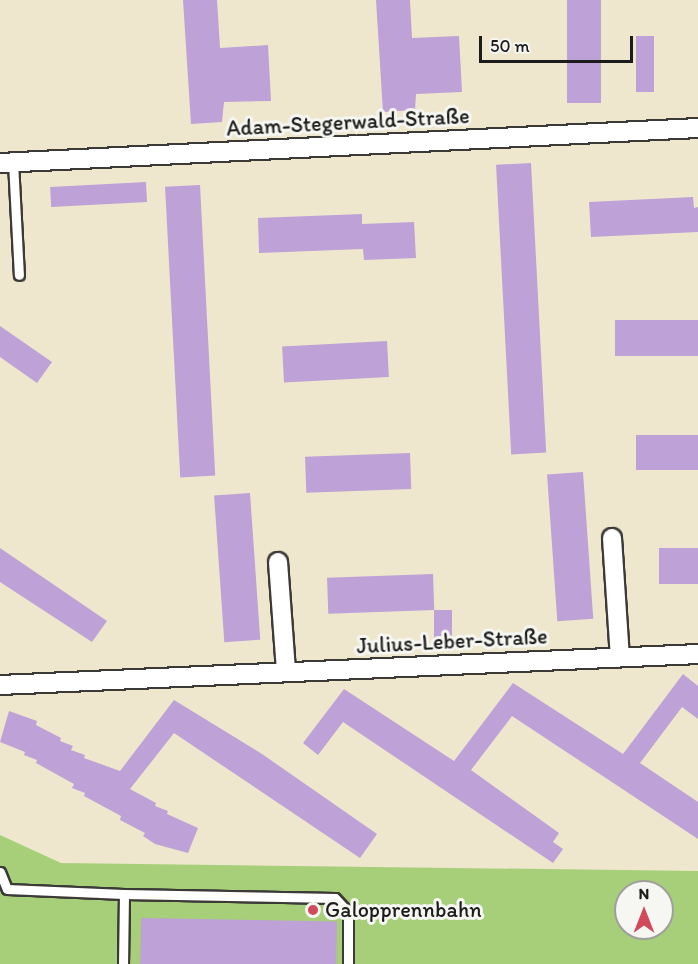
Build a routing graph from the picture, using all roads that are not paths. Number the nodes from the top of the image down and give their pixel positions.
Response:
1 (698, 128) edge
2 (6, 163) edge
3 (19, 275) dead end
4 (612, 538) dead end
5 (278, 562) dead end
6 (698, 654) edge
7 (620, 657) junction
8 (286, 671) junction
9 (0, 685) edge
10 (0, 872) edge
11 (3, 890) edge
12 (124, 894) junction
13 (123, 964) edge
14 (348, 964) edge

1 - 2 street, Adam-Stegerwald-Straße
2 - 3 lane
4 - 7 street
5 - 8 street
6 - 7 street, Julius-Leber-Straße
7 - 8 street, Julius-Leber-Straße
8 - 9 street, Julius-Leber-Straße
10 - 11 lane
11 - 12 lane
12 - 13 lane
12 - 14 lane

